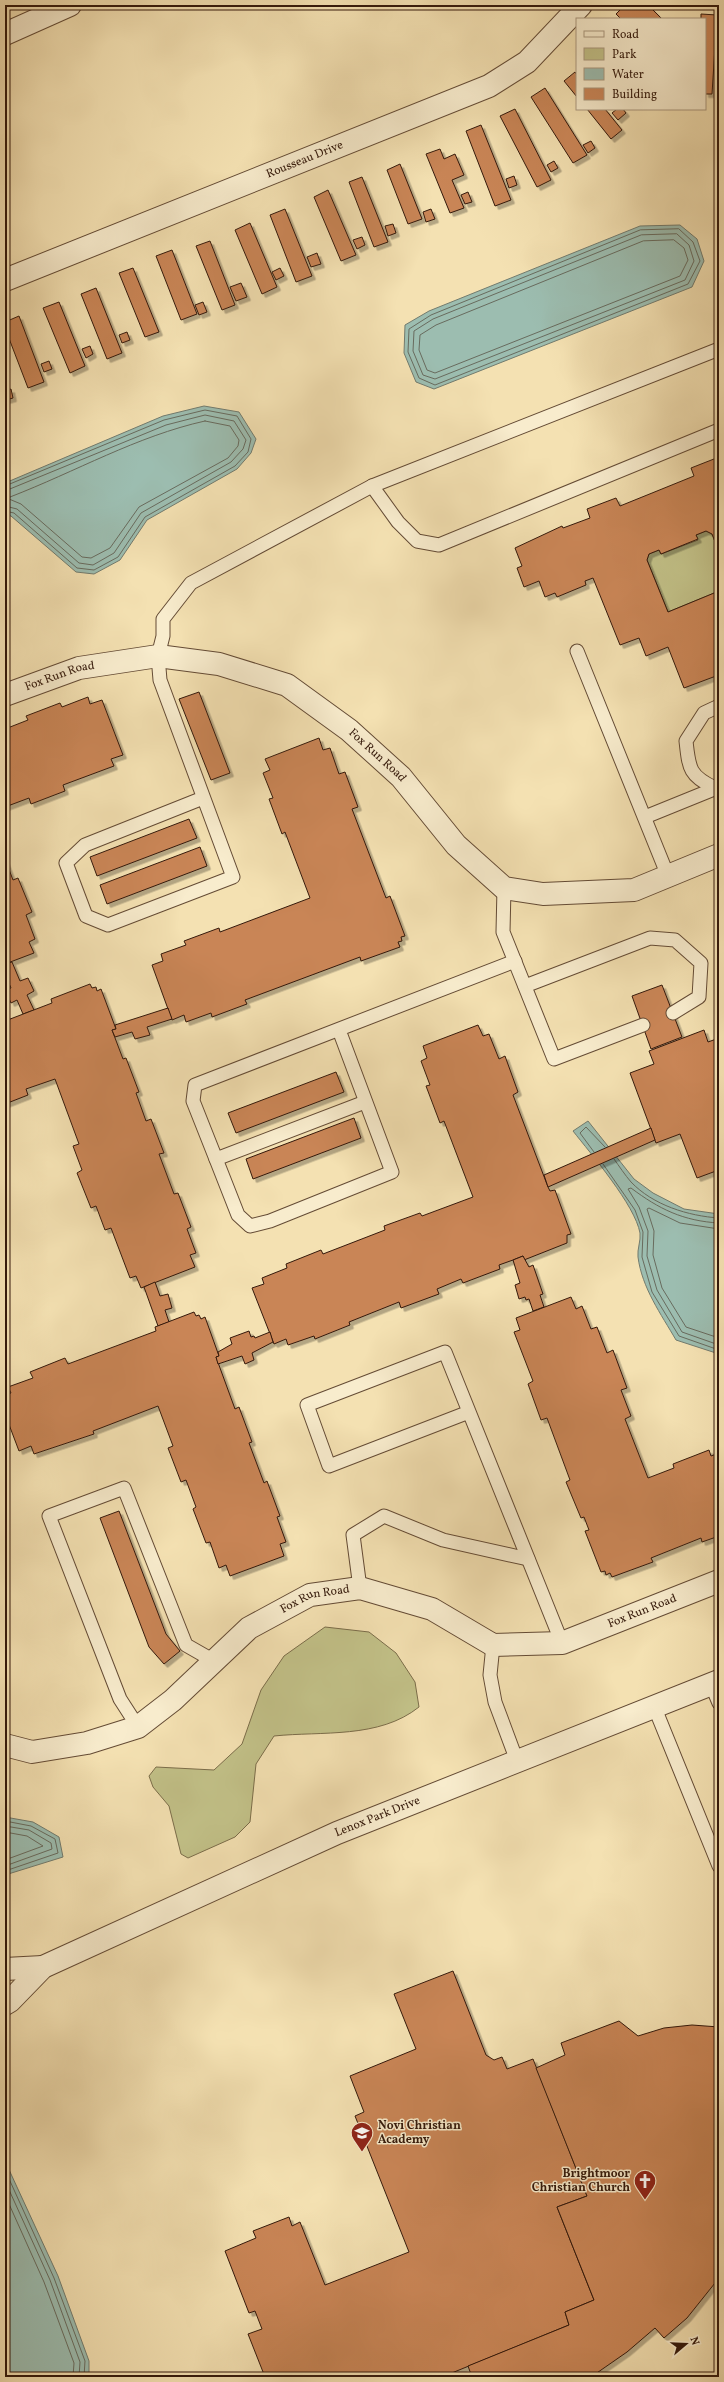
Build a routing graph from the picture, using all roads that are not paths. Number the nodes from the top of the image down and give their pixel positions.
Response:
1 (70, 5) edge
2 (581, 5) edge
3 (5, 34) edge
4 (5, 280) edge
5 (719, 349) edge
6 (719, 430) edge
7 (372, 486) junction
8 (577, 651) dead end
9 (158, 656) junction
10 (5, 695) edge
11 (719, 706) edge
12 (717, 788) edge
13 (203, 798) junction
14 (644, 817) junction
15 (719, 855) edge
16 (668, 876) junction
17 (504, 888) junction
18 (515, 961) junction
19 (525, 986) junction
20 (673, 1013) dead end
21 (642, 1025) dead end
22 (339, 1030) junction
23 (365, 1102) junction
24 (216, 1159) junction
25 (469, 1412) junction
26 (528, 1559) junction
27 (719, 1581) edge
28 (360, 1588) junction
29 (562, 1643) junction
30 (493, 1645) junction
31 (214, 1661) junction
32 (716, 1689) edge
33 (654, 1706) junction
34 (138, 1727) junction
35 (5, 1745) edge
36 (517, 1761) junction
37 (719, 1866) edge
38 (43, 1968) junction
39 (5, 1969) edge
40 (5, 2004) edge

1 - 3 street
2 - 4 street, Rousseau Drive
5 - 7 lane
6 - 7 lane
7 - 9 lane
8 - 14 lane
9 - 10 street, Fox Run Road
9 - 13 lane
9 - 17 street, Fox Run Road
11 - 12 lane
12 - 14 lane
13 - 13 lane
14 - 16 lane
15 - 16 street
16 - 17 street
17 - 18 lane
18 - 19 lane
18 - 22 lane
19 - 20 lane
19 - 21 lane
22 - 23 lane
22 - 24 lane
23 - 24 lane
23 - 24 lane
25 - 25 lane
25 - 26 lane
26 - 28 lane
26 - 29 lane
27 - 29 street, Fox Run Road
28 - 30 street, Fox Run Road
28 - 31 street, Fox Run Road
29 - 30 street, Fox Run Road
30 - 36 lane
31 - 34 street, Fox Run Road
31 - 34 lane
32 - 33 street, Lenox Park Drive
33 - 36 street, Lenox Park Drive
33 - 37 lane
34 - 35 street, Fox Run Road
36 - 38 street, Lenox Park Drive
38 - 39 street, Lenox Park Drive
38 - 40 street, Lenox Park Drive

